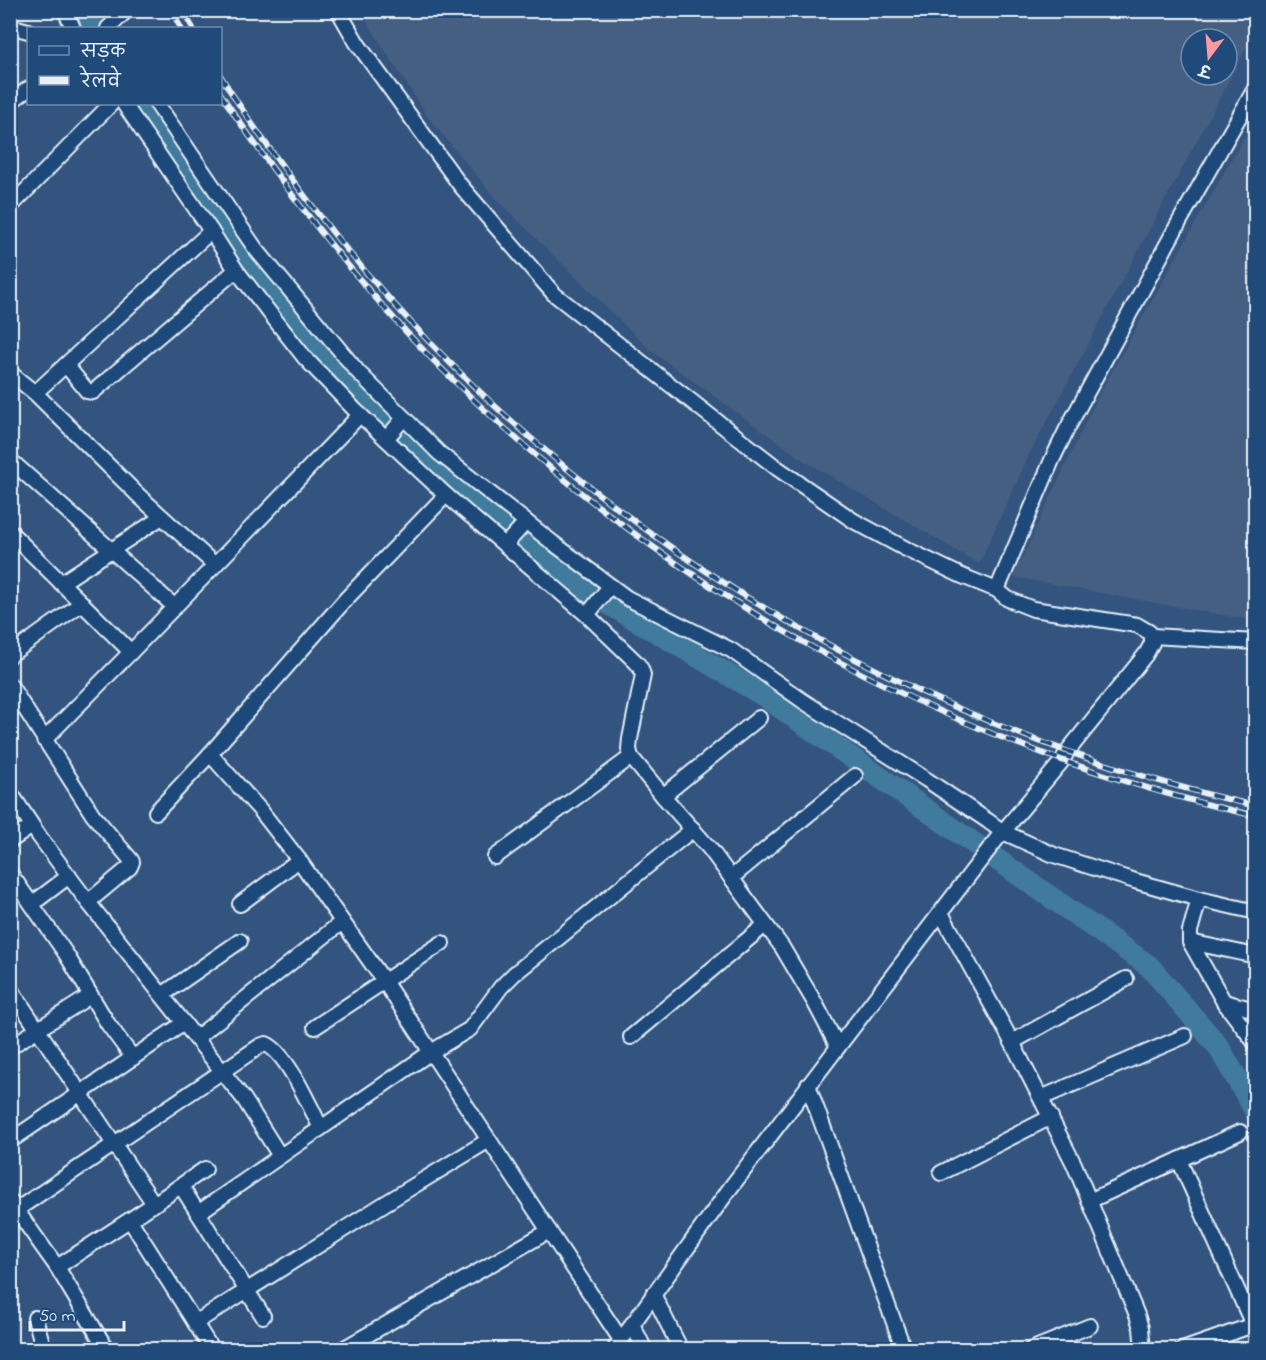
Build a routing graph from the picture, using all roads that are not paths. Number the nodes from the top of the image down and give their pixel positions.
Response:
1 (64, 10) edge
2 (127, 10) edge
3 (338, 10) edge
4 (10, 26) edge
5 (72, 27) edge
6 (109, 27) edge
7 (27, 31) edge
8 (1256, 87) edge
9 (27, 90) edge
10 (10, 102) edge
11 (110, 105) edge
12 (125, 105) edge
13 (158, 105) edge
14 (10, 207) edge
15 (212, 231) junction
16 (236, 270) junction
17 (66, 365) junction
18 (10, 373) edge
19 (35, 393) junction
20 (360, 415) junction
21 (404, 418) junction
22 (386, 439) junction
23 (10, 460) edge
24 (446, 495) junction
25 (162, 517) junction
26 (526, 522) junction
27 (11, 533) edge
28 (505, 545) junction
29 (110, 550) junction
30 (215, 565) junction
31 (62, 583) junction
32 (610, 586) junction
33 (997, 590) junction
34 (82, 603) junction
35 (175, 607) junction
36 (588, 615) junction
37 (1152, 636) junction
38 (1256, 642) edge
39 (131, 652) junction
40 (10, 655) edge
41 (10, 685) edge
42 (759, 718) dead end
43 (44, 740) junction
44 (210, 754) junction
45 (631, 757) junction
46 (855, 776) dead end
47 (10, 792) edge
48 (663, 796) junction
49 (156, 812) dead end
50 (32, 826) junction
51 (693, 829) junction
52 (1000, 836) junction
53 (10, 840) edge
54 (495, 857) dead end
55 (299, 860) junction
56 (10, 873) edge
57 (69, 876) junction
58 (731, 878) junction
59 (1199, 899) junction
60 (88, 902) junction
61 (32, 904) junction
62 (240, 904) dead end
63 (1256, 912) edge
64 (941, 913) junction
65 (342, 922) junction
66 (765, 925) junction
67 (240, 941) dead end
68 (442, 942) dead end
69 (1190, 942) junction
70 (1256, 956) edge
71 (1126, 979) dead end
72 (384, 981) junction
73 (10, 988) edge
74 (162, 995) junction
75 (90, 996) junction
76 (1224, 1002) junction
77 (1256, 1010) edge
78 (184, 1023) junction
79 (315, 1027) dead end
80 (38, 1029) junction
81 (1185, 1036) dead end
82 (631, 1037) dead end
83 (196, 1038) junction
84 (1012, 1042) junction
85 (1256, 1044) edge
86 (10, 1047) edge
87 (838, 1047) junction
88 (431, 1052) junction
89 (133, 1058) junction
90 (222, 1072) junction
91 (808, 1085) junction
92 (81, 1094) junction
93 (1041, 1098) junction
94 (1051, 1117) junction
95 (321, 1128) junction
96 (1240, 1132) dead end
97 (489, 1140) junction
98 (10, 1141) edge
99 (114, 1143) junction
100 (280, 1156) junction
101 (1179, 1160) junction
102 (205, 1168) dead end
103 (941, 1173) dead end
104 (181, 1186) junction
105 (1089, 1201) junction
106 (154, 1204) junction
107 (13, 1205) edge
108 (198, 1213) junction
109 (130, 1220) junction
110 (549, 1231) junction
111 (57, 1268) junction
112 (247, 1290) junction
113 (653, 1294) junction
114 (263, 1316) dead end
115 (35, 1318) dead end
116 (195, 1323) junction
117 (632, 1324) junction
118 (1254, 1325) edge
119 (1090, 1326) dead end
120 (209, 1345) dead end
121 (617, 1345) edge
122 (44, 1350) edge
123 (107, 1350) edge
124 (341, 1350) edge
125 (645, 1350) edge
126 (681, 1350) edge
127 (904, 1350) edge
128 (1030, 1350) edge
129 (1143, 1350) edge
130 (1182, 1350) edge

1 - 5 street
2 - 6 street
3 - 33 street
4 - 7 street
8 - 33 street
9 - 10 street
11 - 14 street
12 - 15 street
13 - 21 street
15 - 16 street
15 - 17 street
16 - 17 street
16 - 20 street
17 - 19 street
18 - 19 street
19 - 25 street
20 - 22 street
20 - 30 street
21 - 22 street
21 - 26 street
22 - 24 street
23 - 29 street
24 - 28 street
24 - 44 street
25 - 29 street
25 - 30 street
26 - 28 street
26 - 32 street
27 - 31 street
28 - 36 street
29 - 31 street
29 - 35 street
30 - 35 street
31 - 34 street
32 - 36 street
32 - 52 street
33 - 37 street
34 - 39 street
34 - 40 street
35 - 39 street
36 - 45 street
37 - 38 street
37 - 52 street
39 - 43 street
41 - 43 street
42 - 48 street
43 - 60 street
44 - 49 street
44 - 55 street
45 - 48 street
45 - 54 street
46 - 58 street
47 - 50 street
48 - 51 street
50 - 53 street
50 - 57 street
51 - 58 street
51 - 88 street
52 - 59 street
52 - 64 street
55 - 62 street
55 - 65 street
56 - 61 street
57 - 60 street
57 - 61 street
58 - 66 street
59 - 63 street
59 - 69 street
60 - 74 street
61 - 75 street
64 - 84 street
64 - 87 street
65 - 72 street
65 - 83 street
66 - 82 street
66 - 87 street
67 - 74 street
68 - 72 street
69 - 70 street
69 - 76 street
71 - 84 street
72 - 79 street
72 - 88 street
73 - 80 street
74 - 78 street
75 - 80 street
75 - 89 street
76 - 77 street
76 - 85 street
78 - 83 street
78 - 89 street
80 - 86 street
80 - 92 street
81 - 93 street
83 - 90 street
84 - 93 street
87 - 91 street
88 - 95 street
88 - 97 street
89 - 92 street
90 - 95 street
90 - 99 street
90 - 100 street
91 - 113 street
91 - 127 street
92 - 98 street
92 - 99 street
93 - 94 street
94 - 103 street
94 - 105 street
95 - 100 street
96 - 101 street
97 - 110 street
97 - 112 street
99 - 106 street
99 - 107 street
100 - 108 street
101 - 105 street
101 - 118 street
102 - 104 street
104 - 106 street
104 - 108 street
105 - 129 street
106 - 109 street
107 - 111 street
108 - 112 street
109 - 111 street
109 - 116 street
110 - 121 street
110 - 124 street
111 - 123 street
112 - 114 street
112 - 116 street
113 - 117 street
113 - 126 street
115 - 122 street
116 - 120 street
117 - 121 street
117 - 125 street
118 - 130 street
119 - 128 street

